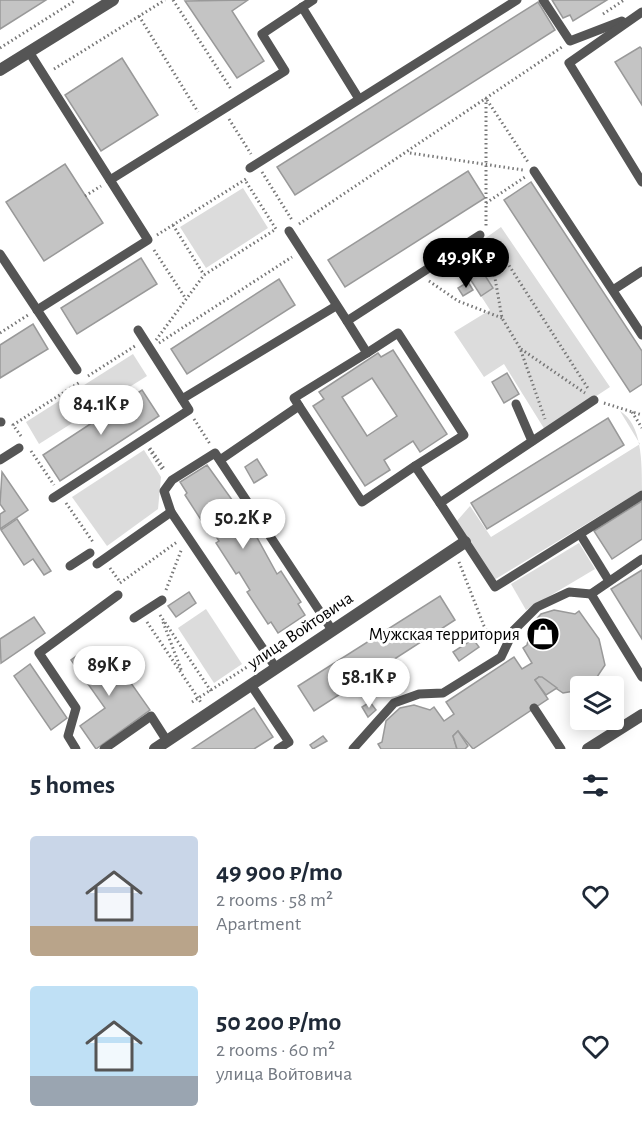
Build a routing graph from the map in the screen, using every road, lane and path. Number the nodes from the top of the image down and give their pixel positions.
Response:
1 (76, 0) edge
2 (113, 0) edge
3 (165, 0) edge
4 (173, 0) edge
5 (313, 0) edge
6 (517, 0) edge
7 (543, 0) edge
8 (302, 7) junction
9 (641, 13) edge
10 (139, 16) junction
11 (570, 41) junction
12 (0, 48) edge
13 (29, 52) junction
14 (0, 70) edge
15 (44, 75) junction
16 (231, 89) dead end
17 (486, 98) junction
18 (359, 99) junction
19 (204, 122) junction
20 (408, 153) junction
21 (486, 165) junction
22 (252, 171) joint
23 (534, 171) junction
24 (110, 180) junction
25 (245, 180) junction
26 (642, 182) edge
27 (85, 196) dead end
28 (486, 203) junction
29 (173, 225) junction
30 (292, 229) joint
31 (483, 233) junction
32 (148, 240) junction
33 (302, 251) junction
34 (0, 254) edge
35 (642, 272) edge
36 (420, 274) junction
37 (204, 275) junction
38 (613, 290) junction
39 (186, 299) junction
40 (336, 306) junction
41 (37, 310) junction
42 (502, 318) junction
43 (347, 321) junction
44 (138, 330) dead end
45 (0, 333) edge
46 (642, 335) edge
47 (520, 348) junction
48 (150, 349) junction
49 (367, 352) junction
50 (77, 370) dead end
51 (182, 399) junction
52 (594, 399) junction
53 (516, 404) dead end
54 (299, 406) junction
55 (189, 410) junction
56 (631, 411) junction
57 (642, 415) edge
58 (642, 428) edge
59 (549, 430) junction
60 (144, 439) junction
61 (532, 441) junction
62 (19, 448) dead end
63 (217, 456) junction
64 (0, 460) edge
65 (416, 466) junction
66 (172, 481) junction
67 (642, 495) edge
68 (52, 498) dead end
69 (440, 503) junction
70 (171, 512) junction
71 (580, 534) junction
72 (187, 536) junction
73 (465, 542) junction
74 (90, 553) dead end
75 (642, 560) edge
76 (98, 564) dead end
77 (70, 566) dead end
78 (609, 581) junction
79 (122, 593) joint
80 (591, 594) junction
81 (158, 603) junction
82 (160, 615) junction
83 (138, 616) joint
84 (318, 621) dead end
85 (332, 630) junction
86 (267, 654) junction
87 (503, 660) junction
88 (276, 668) junction
89 (642, 677) edge
90 (184, 678) junction
91 (251, 685) junction
92 (210, 691) junction
93 (198, 698) junction
94 (192, 702) dead end
95 (221, 706) junction
96 (534, 708) dead end
97 (209, 714) junction
98 (642, 715) edge
99 (167, 741) junction
100 (593, 748) edge
101 (76, 749) edge
102 (104, 749) edge
103 (155, 749) edge
104 (278, 749) edge
105 (353, 749) edge
106 (561, 749) edge

1 - 12 path
2 - 13 street
3 - 10 path
4 - 16 path
5 - 8 lane
6 - 18 lane
7 - 11 lane
8 - 18 lane
8 - 19 lane
9 - 11 lane
9 - 26 lane
10 - 15 path
10 - 19 path
11 - 17 path
13 - 14 street
13 - 15 lane
15 - 24 lane
17 - 20 path
17 - 21 path
17 - 23 path
18 - 22 lane
19 - 24 lane
20 - 21 path
20 - 30 path
21 - 23 path
21 - 28 path
22 - 25 path
23 - 28 path
23 - 38 lane
24 - 27 path
24 - 32 lane
25 - 29 path
25 - 37 path
28 - 31 path
29 - 32 path
29 - 37 path
30 - 33 lane
31 - 36 lane
31 - 42 path
31 - 52 path
32 - 39 path
32 - 41 lane
33 - 40 lane
33 - 48 path
34 - 41 lane
35 - 38 lane
36 - 42 path
36 - 43 lane
37 - 39 path
38 - 46 lane
39 - 48 path
40 - 43 lane
40 - 51 lane
41 - 45 path
41 - 50 lane
42 - 47 path
43 - 49 lane
44 - 48 lane
47 - 52 path
47 - 59 path
48 - 51 lane
49 - 54 lane
49 - 65 lane
51 - 55 lane
52 - 56 path
52 - 59 lane
53 - 61 lane
54 - 63 lane
54 - 65 lane
55 - 60 lane
55 - 63 path
56 - 57 path
56 - 58 path
59 - 61 lane
60 - 66 path
60 - 68 lane
61 - 69 lane
62 - 64 lane
63 - 66 lane
63 - 85 lane
65 - 69 lane
66 - 70 lane
67 - 71 lane
69 - 73 lane
70 - 72 lane
70 - 76 lane
71 - 73 lane
71 - 78 lane
72 - 79 path
72 - 81 path
72 - 86 lane
73 - 85 street, улица Войтовича
73 - 87 path
74 - 77 lane
75 - 78 lane
78 - 80 lane
79 - 101 lane
80 - 87 lane
80 - 89 lane
81 - 82 path
81 - 83 lane
82 - 90 path
82 - 92 path
83 - 90 path
84 - 86 path
85 - 88 street, улица Войтовича
86 - 88 lane
86 - 92 path
87 - 105 lane
88 - 91 street, улица Войтовича
90 - 93 path
91 - 95 street, улица Войтовича
91 - 104 lane
92 - 93 path
92 - 95 path
93 - 94 path
93 - 97 path
95 - 97 street, улица Войтовича
96 - 106 lane
97 - 99 street, улица Войтовича
98 - 100 street
99 - 102 lane
99 - 103 street, улица Войтовича

